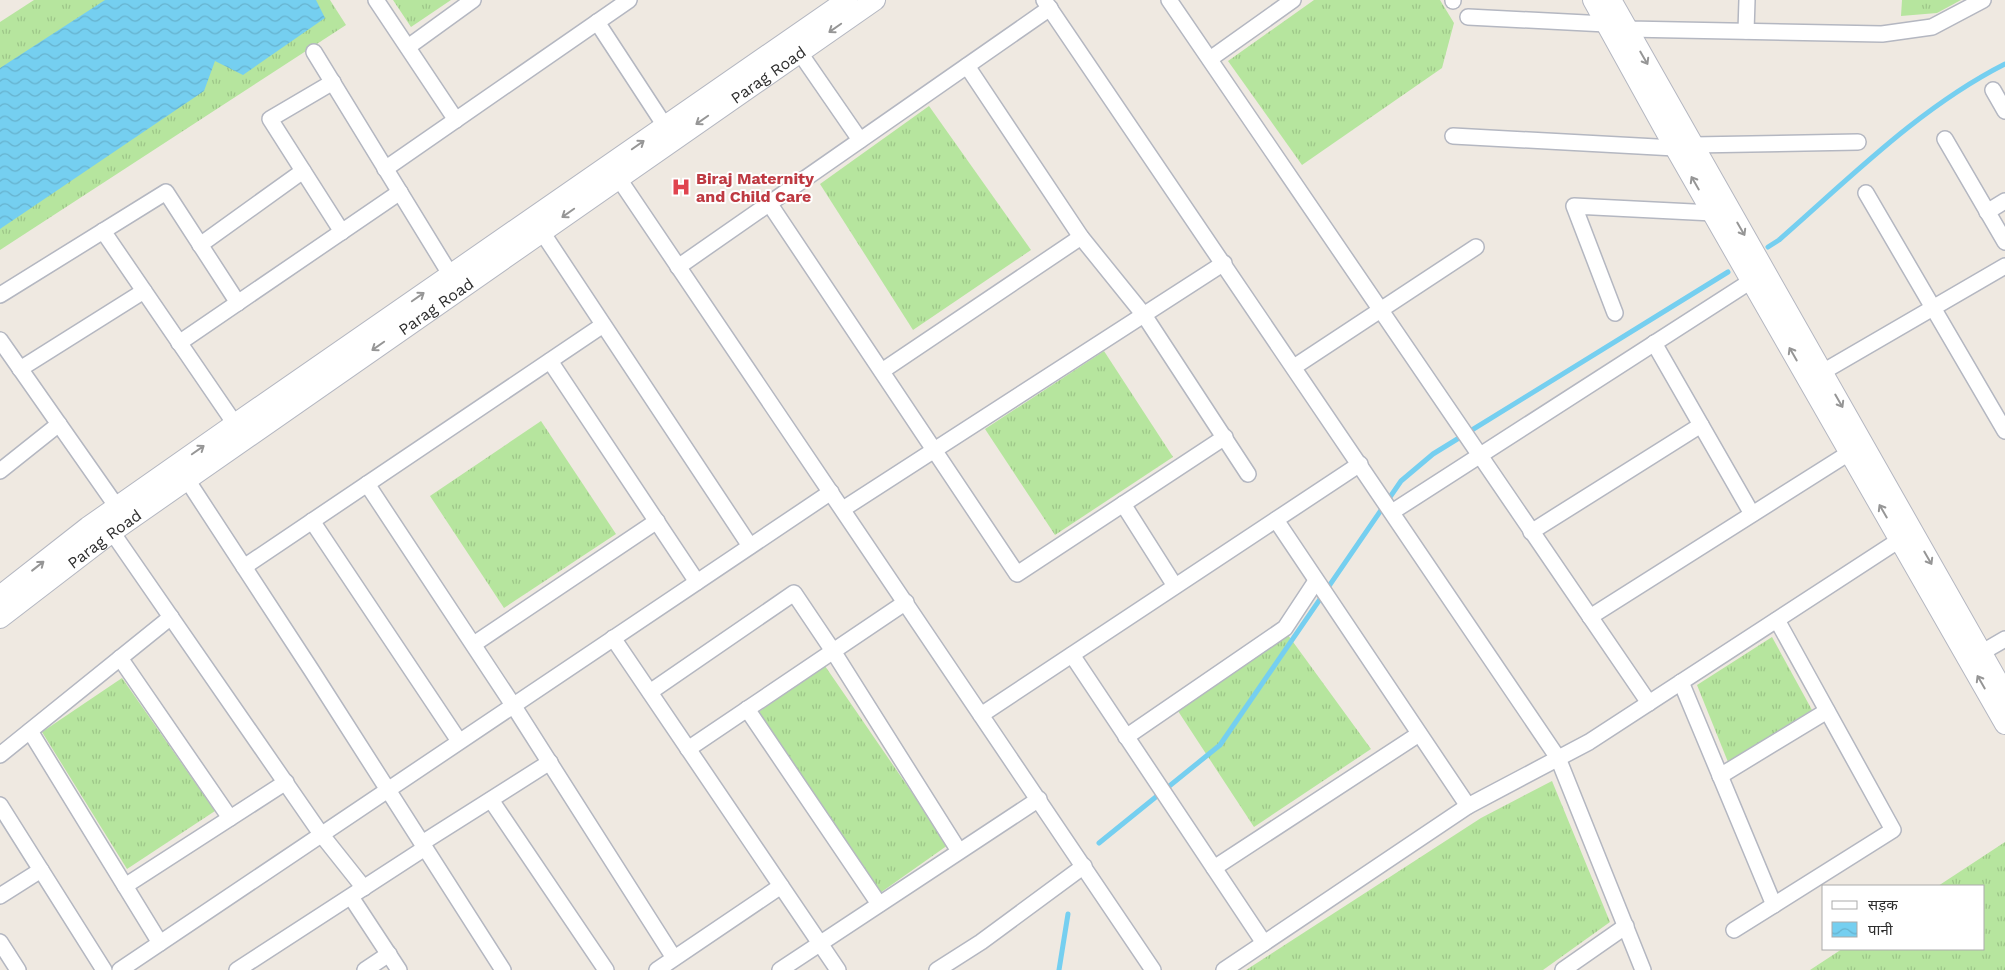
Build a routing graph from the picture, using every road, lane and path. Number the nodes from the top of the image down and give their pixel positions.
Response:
1 (376, 0) edge
2 (473, 0) edge
3 (629, 0) edge
4 (847, 0) edge
5 (876, 0) edge
6 (1169, 0) edge
7 (1293, 0) edge
8 (1593, 0) edge
9 (1611, 0) edge
10 (1747, 0) edge
11 (1983, 0) edge
12 (1047, 4) edge
13 (1468, 17) dead end
14 (597, 22) junction
15 (1606, 24) junction
16 (1628, 29) junction
17 (1746, 31) junction
18 (408, 47) junction
19 (314, 52) dead end
20 (800, 52) junction
21 (1210, 59) junction
22 (967, 66) junction
23 (332, 82) junction
24 (1993, 90) dead end
25 (2005, 110) edge
26 (456, 120) junction
27 (665, 126) junction
28 (1453, 136) dead end
29 (1944, 139) dead end
30 (860, 140) junction
31 (1858, 142) dead end
32 (1684, 146) junction
33 (385, 169) junction
34 (303, 171) junction
35 (614, 171) junction
36 (400, 192) junction
37 (1866, 193) dead end
38 (2005, 201) edge
39 (770, 203) junction
40 (1987, 212) junction
41 (1712, 213) junction
42 (103, 231) junction
43 (342, 232) junction
44 (542, 232) junction
45 (1081, 237) junction
46 (2005, 242) edge
47 (200, 244) junction
48 (1476, 247) dead end
49 (1224, 263) junction
50 (2005, 266) edge
51 (678, 267) junction
52 (450, 274) junction
53 (1751, 281) junction
54 (144, 291) junction
55 (0, 295) edge
56 (238, 303) junction
57 (1933, 308) junction
58 (1381, 310) junction
59 (1615, 313) dead end
60 (1144, 315) junction
61 (604, 325) junction
62 (0, 340) edge
63 (179, 343) junction
64 (1654, 343) junction
65 (550, 361) junction
66 (1294, 367) junction
67 (20, 369) junction
68 (882, 372) junction
69 (1815, 376) junction
70 (59, 424) junction
71 (235, 424) junction
72 (1701, 425) junction
73 (2005, 431) edge
74 (1225, 437) junction
75 (1475, 449) junction
76 (934, 450) junction
77 (1849, 453) junction
78 (1360, 464) junction
79 (0, 470) edge
80 (182, 472) junction
81 (1248, 474) dead end
82 (367, 484) junction
83 (831, 492) junction
84 (1123, 504) junction
85 (117, 507) junction
86 (843, 509) junction
87 (1390, 510) junction
88 (1752, 514) junction
89 (1276, 520) junction
90 (312, 521) junction
91 (657, 521) junction
92 (112, 532) junction
93 (1532, 532) junction
94 (1906, 535) junction
95 (750, 546) junction
96 (244, 567) junction
97 (697, 582) junction
98 (1318, 583) junction
99 (1175, 586) junction
100 (0, 596) edge
101 (906, 602) junction
102 (171, 617) junction
103 (1590, 617) junction
104 (0, 618) edge
105 (1777, 620) junction
106 (613, 638) junction
107 (2005, 639) edge
108 (474, 644) junction
109 (834, 651) junction
110 (1072, 655) junction
111 (1975, 657) junction
112 (120, 658) junction
113 (1681, 682) junction
114 (650, 692) junction
115 (2005, 694) edge
116 (1649, 703) junction
117 (513, 705) junction
118 (747, 709) junction
119 (1827, 711) junction
120 (982, 714) junction
121 (2005, 724) edge
122 (30, 731) junction
123 (1419, 734) junction
124 (1126, 737) junction
125 (460, 741) junction
126 (688, 749) junction
127 (0, 755) edge
128 (1558, 758) junction
129 (550, 762) junction
130 (1720, 776) junction
131 (286, 782) junction
132 (387, 789) junction
133 (1039, 799) junction
134 (491, 800) junction
135 (0, 805) edge
136 (1468, 806) junction
137 (230, 818) junction
138 (321, 834) junction
139 (424, 846) junction
140 (959, 852) junction
141 (1084, 866) junction
142 (1214, 868) junction
143 (42, 870) junction
144 (125, 886) junction
145 (781, 886) junction
146 (364, 888) junction
147 (0, 896) edge
148 (351, 897) junction
149 (879, 904) junction
150 (1774, 905) junction
151 (1626, 926) junction
152 (1734, 930) dead end
153 (0, 942) edge
154 (160, 943) junction
155 (1264, 943) junction
156 (820, 944) junction
157 (389, 954) junction
158 (674, 958) junction
159 (10, 967) edge
160 (104, 970) edge
161 (120, 970) edge
162 (237, 970) edge
163 (365, 970) edge
164 (399, 970) edge
165 (503, 970) edge
166 (606, 970) edge
167 (656, 970) edge
168 (780, 970) edge
169 (838, 970) edge
170 (937, 970) edge
171 (1153, 970) edge
172 (1224, 970) edge
173 (1563, 970) edge
174 (1643, 970) edge

1 - 18 street
2 - 18 street
3 - 14 street
4 - 27 street, Parag Road
5 -> 20 street, Parag Road
6 - 21 street
7 - 21 street
8 - 15 street
9 - 16 street
10 - 17 street
11 - 17 street
12 - 22 street
12 - 49 street
13 - 15 street
14 - 26 street
14 - 27 street
15 - 16 street
15 - 32 street
16 - 17 street
16 -> 32 street
18 - 26 street
19 - 23 street
20 - 30 street
20 -> 35 street, Parag Road
21 - 58 street
22 - 30 street
22 - 45 street
23 - 33 street
23 - 34 street
24 - 25 street
26 - 33 street
35 -> 27 street, Parag Road
28 - 32 street
29 - 40 street
30 - 39 street
31 - 32 street
41 -> 32 street
32 -> 69 street
33 - 36 street
34 - 43 street
34 - 47 street
35 -> 44 street, Parag Road
35 - 51 street
35 - 52 street, Parag Road
36 - 43 street
36 - 52 street
37 - 57 street
38 - 40 street
39 - 51 street
39 - 68 street
40 - 46 street
41 - 53 street
41 - 59 street
42 - 47 street
42 - 54 street
42 - 55 street
43 - 56 street
44 - 61 street
44 -> 80 street, Parag Road
45 - 60 street
45 - 68 street
47 - 56 street
48 - 58 street
49 - 60 street
49 - 66 street
50 - 57 street
51 - 83 street
71 -> 52 street, Parag Road
53 - 64 street
69 -> 53 street
54 - 63 street
54 - 67 street
56 - 63 street
57 - 69 street
57 - 73 street
58 - 66 street
58 - 75 street
60 - 74 street
60 - 76 street
61 - 65 street
61 - 95 street
62 - 67 street
63 - 71 street
64 - 72 street
64 - 75 street
65 - 82 street
65 - 91 street
66 - 78 street
67 - 70 street
68 - 76 street
69 - 77 street
69 -> 94 street
70 - 79 street
70 - 85 street
80 -> 71 street, Parag Road
72 - 88 street
72 - 93 street
74 - 81 street
74 - 84 street
75 - 87 street
75 - 93 street
76 - 84 street
76 - 86 street
77 - 88 street
94 -> 77 street
78 - 87 street
78 - 89 street
80 - 85 street, Parag Road
80 - 92 street, Parag Road
80 - 96 street
82 - 90 street
82 - 108 street
83 - 86 street
83 - 95 street
84 - 99 street
100 -> 85 street, Parag Road
86 - 101 street
87 - 128 street
88 - 103 street
89 - 98 street
89 - 99 street
90 - 96 street
90 - 125 street
91 - 97 street
91 - 108 street
92 - 102 street
92 - 104 street, Parag Road
93 - 103 street
94 - 105 street
94 - 111 street
95 - 97 street
96 - 132 street
97 - 106 street
98 - 123 street
98 - 124 street
99 - 110 street
101 - 109 street
101 - 120 street
102 - 112 street
102 - 131 street
103 - 116 street
105 - 113 street
105 - 119 street
106 - 114 street
106 - 117 street
107 - 111 street
108 - 117 street
109 - 114 street
109 - 118 street
109 - 140 street
110 - 120 street
110 - 124 street
111 - 115 street
121 -> 111 street
112 - 122 street
112 - 137 street
113 - 116 street
113 - 130 street
114 - 126 street
116 - 128 street
117 - 125 street
117 - 129 street
118 - 126 street
118 - 149 street
119 - 130 street
119 - 150 street
120 - 133 street
122 - 127 street
122 - 144 street
123 - 136 street
123 - 142 street
124 - 142 street
125 - 132 street
126 - 145 street
128 - 136 street
128 - 151 street
129 - 134 street
129 - 158 street
130 - 150 street
131 - 137 street
131 - 138 street
132 - 138 street
132 - 139 street
133 - 140 street
133 - 141 street
134 - 139 street
134 - 166 street
135 - 143 street
136 - 155 street
137 - 144 street
138 - 146 street
138 - 154 street
139 - 146 street
139 - 165 street
140 - 149 street
141 - 170 street
141 - 171 street
142 - 155 street
143 - 147 street
143 - 160 street
144 - 154 street
145 - 156 street
145 - 158 street
146 - 148 street
148 - 157 street
148 - 162 street
149 - 156 street
150 - 152 street
151 - 173 street
151 - 174 street
153 - 159 street
154 - 161 street
155 - 172 street
156 - 168 street
156 - 169 street
157 - 163 street
157 - 164 street
158 - 167 street

